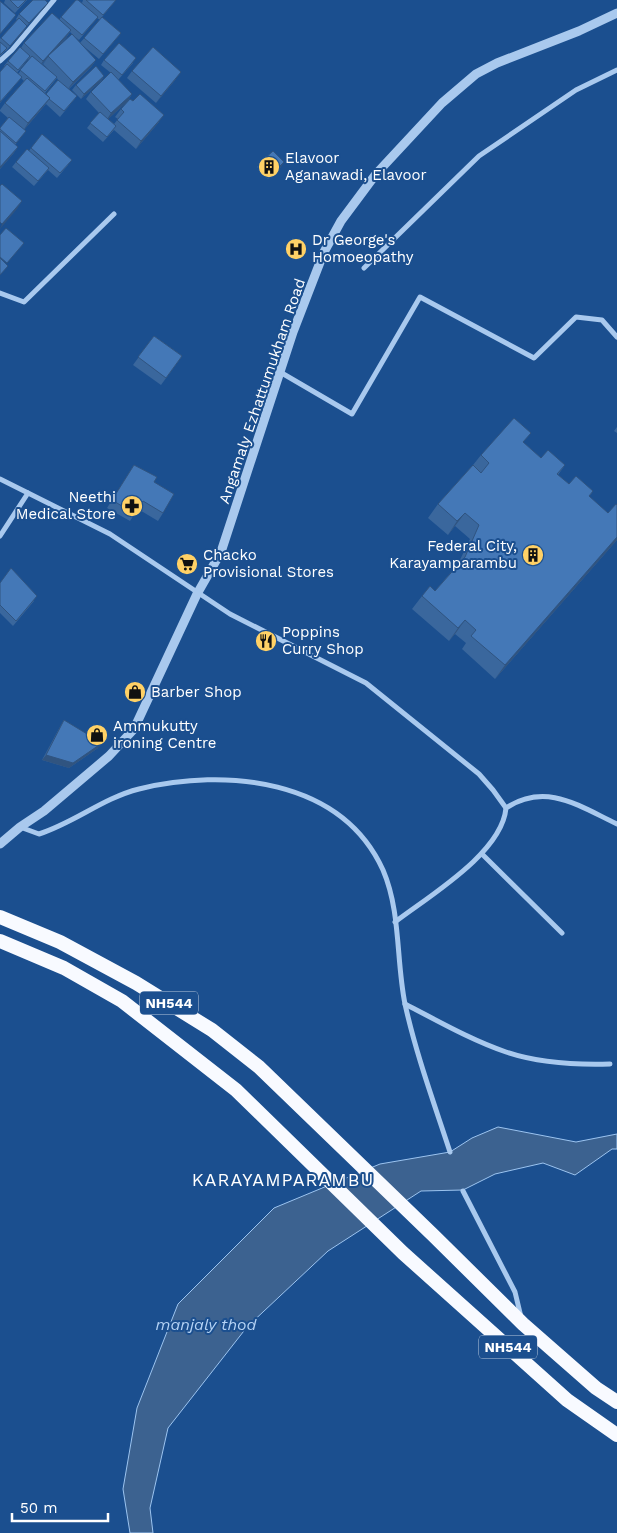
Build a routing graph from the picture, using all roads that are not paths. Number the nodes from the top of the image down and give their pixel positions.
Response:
1 (54, 0) edge
2 (617, 13) edge
3 (0, 61) edge
4 (617, 70) edge
5 (114, 214) dead end
6 (364, 268) dead end
7 (0, 293) edge
8 (617, 337) edge
9 (280, 372) junction
10 (0, 479) edge
11 (28, 493) junction
12 (0, 536) edge
13 (197, 594) junction
14 (506, 808) junction
15 (617, 824) edge
16 (20, 827) junction
17 (0, 844) edge
18 (482, 854) junction
19 (0, 917) edge
20 (395, 922) junction
21 (562, 933) dead end
22 (0, 940) edge
23 (405, 1004) junction
24 (610, 1064) dead end
25 (450, 1152) dead end
26 (463, 1191) dead end
27 (523, 1324) junction
28 (617, 1402) edge
29 (617, 1435) edge

1 - 3 street
2 - 9 street, Angamaly Ezhattumukham Road
4 - 6 street
5 - 7 street
8 - 9 street
9 - 13 street, Angamaly Ezhattumukham Road
10 - 11 street
11 - 12 street
11 - 13 street
13 - 14 street
13 - 16 street, Angamaly Ezhattumukham Road
14 - 15 street
14 - 18 street
16 - 17 street, Angamaly Ezhattumukham Road
16 - 20 street
18 - 20 street
18 - 21 street
19 - 27 highway, NH544
20 - 23 street
22 - 29 highway, NH544
23 - 24 street
23 - 25 street
26 - 27 street
27 - 28 highway, NH544

